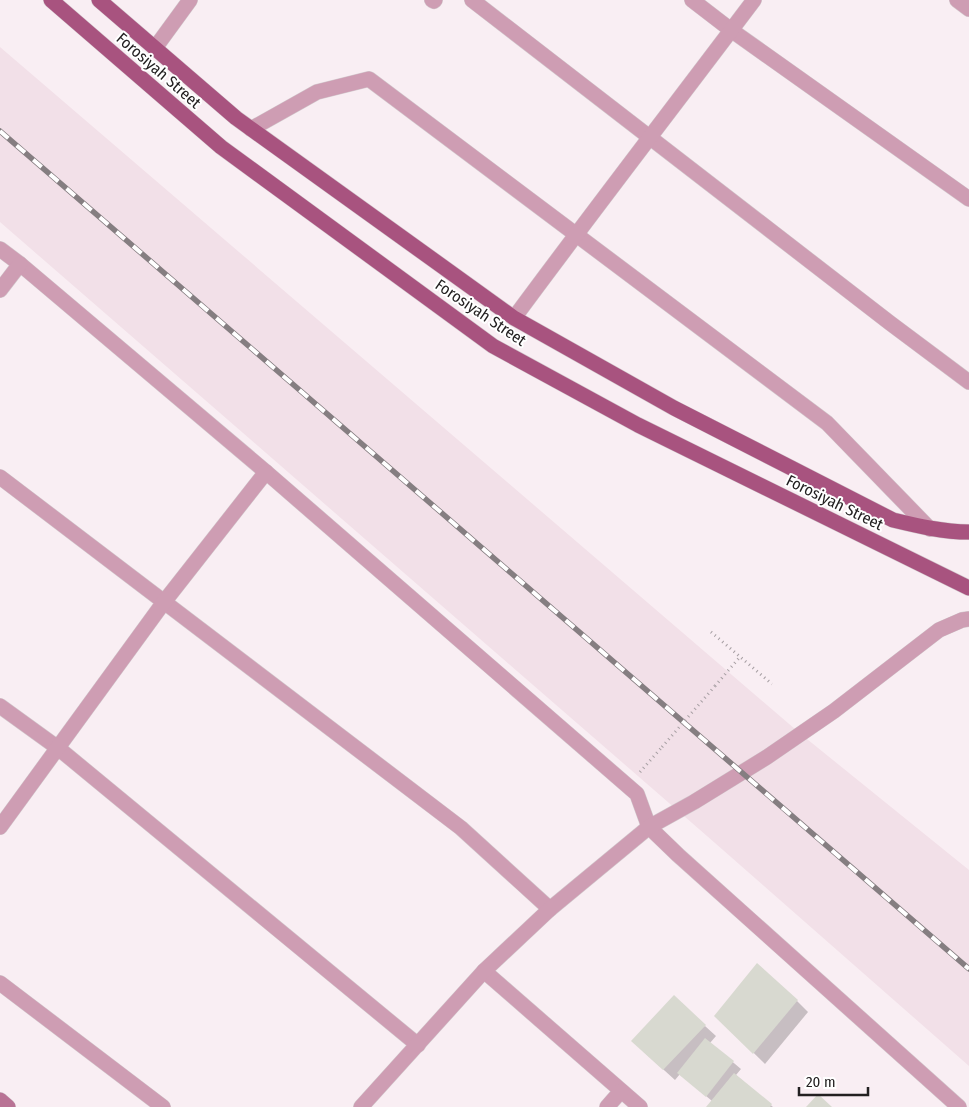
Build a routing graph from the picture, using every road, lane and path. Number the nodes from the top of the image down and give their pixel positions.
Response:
1 (51, 0) edge
2 (99, 0) edge
3 (190, 0) edge
4 (472, 0) edge
5 (692, 0) edge
6 (754, 0) edge
7 (958, 0) edge
8 (969, 9) edge
9 (731, 30) junction
10 (155, 48) junction
11 (251, 129) junction
12 (650, 137) junction
13 (969, 199) edge
14 (576, 234) junction
15 (0, 249) edge
16 (20, 264) junction
17 (0, 290) edge
18 (514, 318) junction
19 (969, 382) edge
20 (266, 472) junction
21 (0, 477) edge
22 (930, 529) junction
23 (969, 532) edge
24 (969, 588) edge
25 (164, 602) junction
26 (969, 619) edge
27 (712, 632) dead end
28 (739, 658) junction
29 (772, 684) dead end
30 (0, 706) edge
31 (58, 748) junction
32 (636, 776) dead end
33 (0, 827) edge
34 (648, 827) junction
35 (550, 909) junction
36 (484, 971) junction
37 (0, 983) edge
38 (418, 1045) junction
39 (621, 1091) junction
40 (0, 1100) edge
41 (8, 1107) edge
42 (162, 1107) edge
43 (361, 1107) edge
44 (607, 1107) edge
45 (640, 1107) edge
46 (959, 1107) edge

1 - 24 main road, Forosiyah Street
2 - 10 main road, Forosiyah Street
3 - 10 street
4 - 12 street
5 - 9 street
6 - 9 street
7 - 8 street
9 - 12 street
9 - 13 street
10 - 11 main road, Forosiyah Street
11 - 14 street
11 - 18 main road, Forosiyah Street
12 - 14 street
12 - 19 street
14 - 18 street
14 - 22 street
15 - 16 street
16 - 17 street
16 - 20 street
18 - 22 main road, Forosiyah Street
20 - 25 street
20 - 34 street
21 - 25 street
22 - 23 main road, Forosiyah Street
25 - 31 street
25 - 35 street
26 - 34 street
27 - 28 path
28 - 29 path
28 - 32 path, bridge
30 - 31 street
31 - 33 street
31 - 38 street
34 - 35 street
34 - 46 street
35 - 36 street
36 - 38 street
36 - 39 street
37 - 42 street
38 - 43 street
39 - 44 street
39 - 45 street
40 - 41 main road

